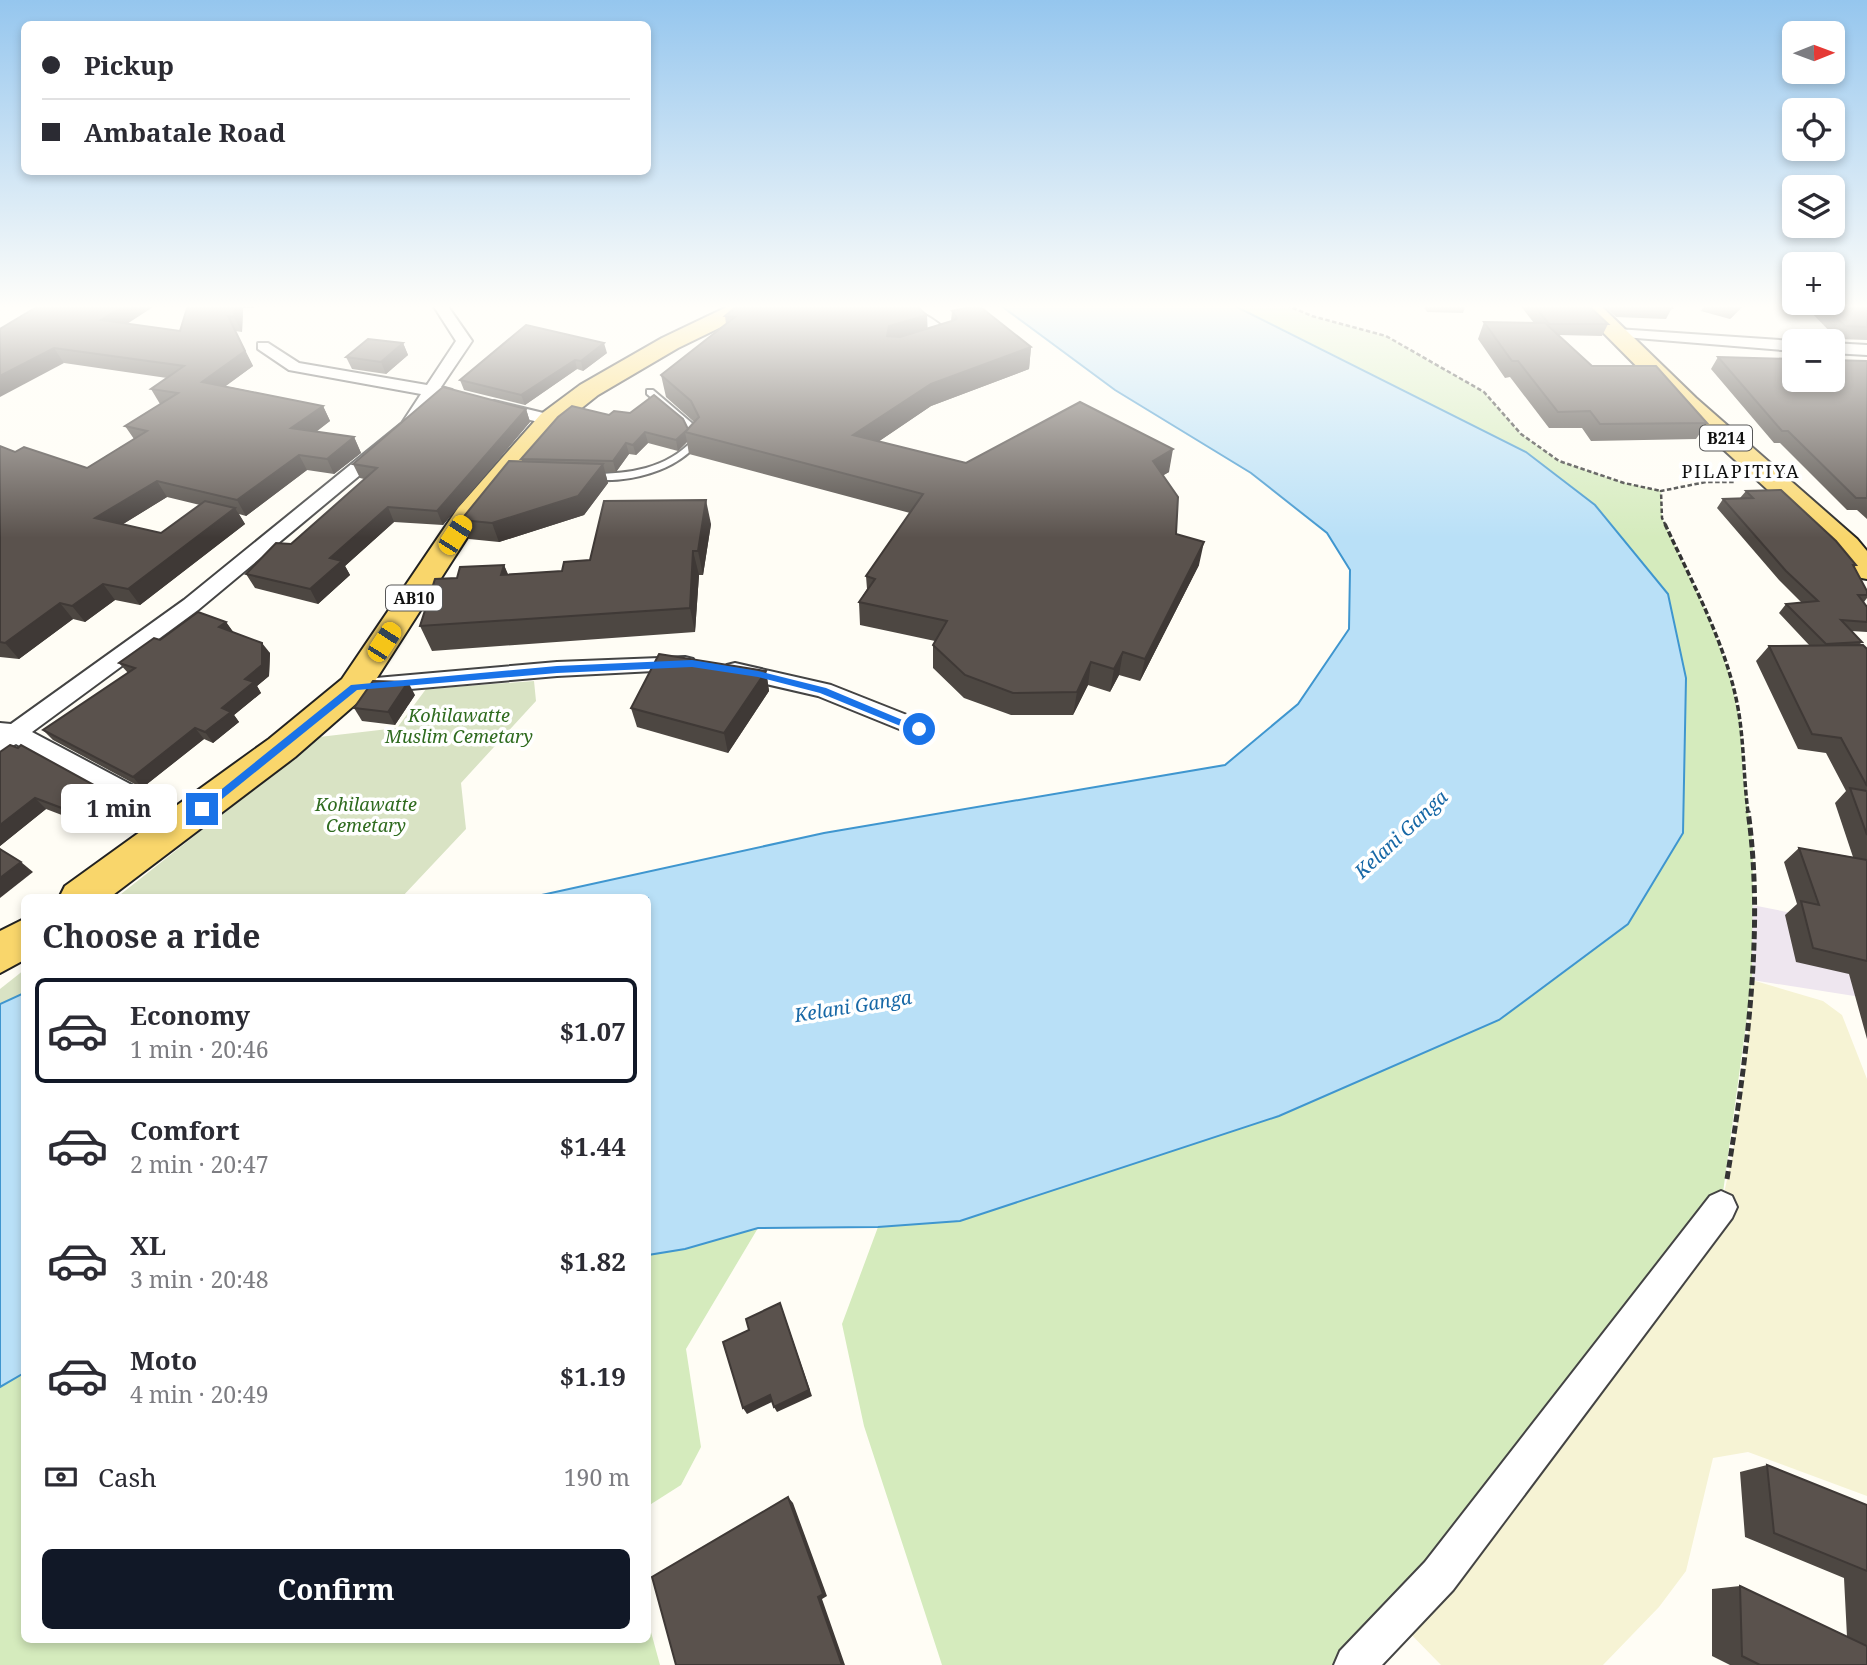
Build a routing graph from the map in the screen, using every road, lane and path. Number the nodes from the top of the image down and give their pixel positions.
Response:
1 (392, 383) edge
2 (436, 383) edge
3 (602, 383) edge
4 (1468, 383) edge
5 (1667, 383) edge
6 (432, 389) junction
7 (650, 392) dead end
8 (550, 420) junction
9 (581, 477) edge
10 (1740, 482) dead end
11 (1661, 491) junction
12 (1867, 570) edge
13 (354, 687) junction
14 (919, 729) dead end
15 (5, 736) edge
16 (183, 824) junction
17 (85, 894) edge
18 (21, 939) edge
19 (0, 955) edge
20 (1721, 1207) joint
21 (1354, 1665) edge

1 - 6 street
2 - 6 street
3 - 8 main road, AB10
4 - 11 path
5 - 12 main road, B214
6 - 8 street
6 - 15 street
7 - 9 lane
8 - 13 main road, AB10
10 - 11 path
11 - 20 path
13 - 14 street
13 - 16 main road, AB10
15 - 16 street
16 - 17 main road, AB10
18 - 19 main road
20 - 21 street

